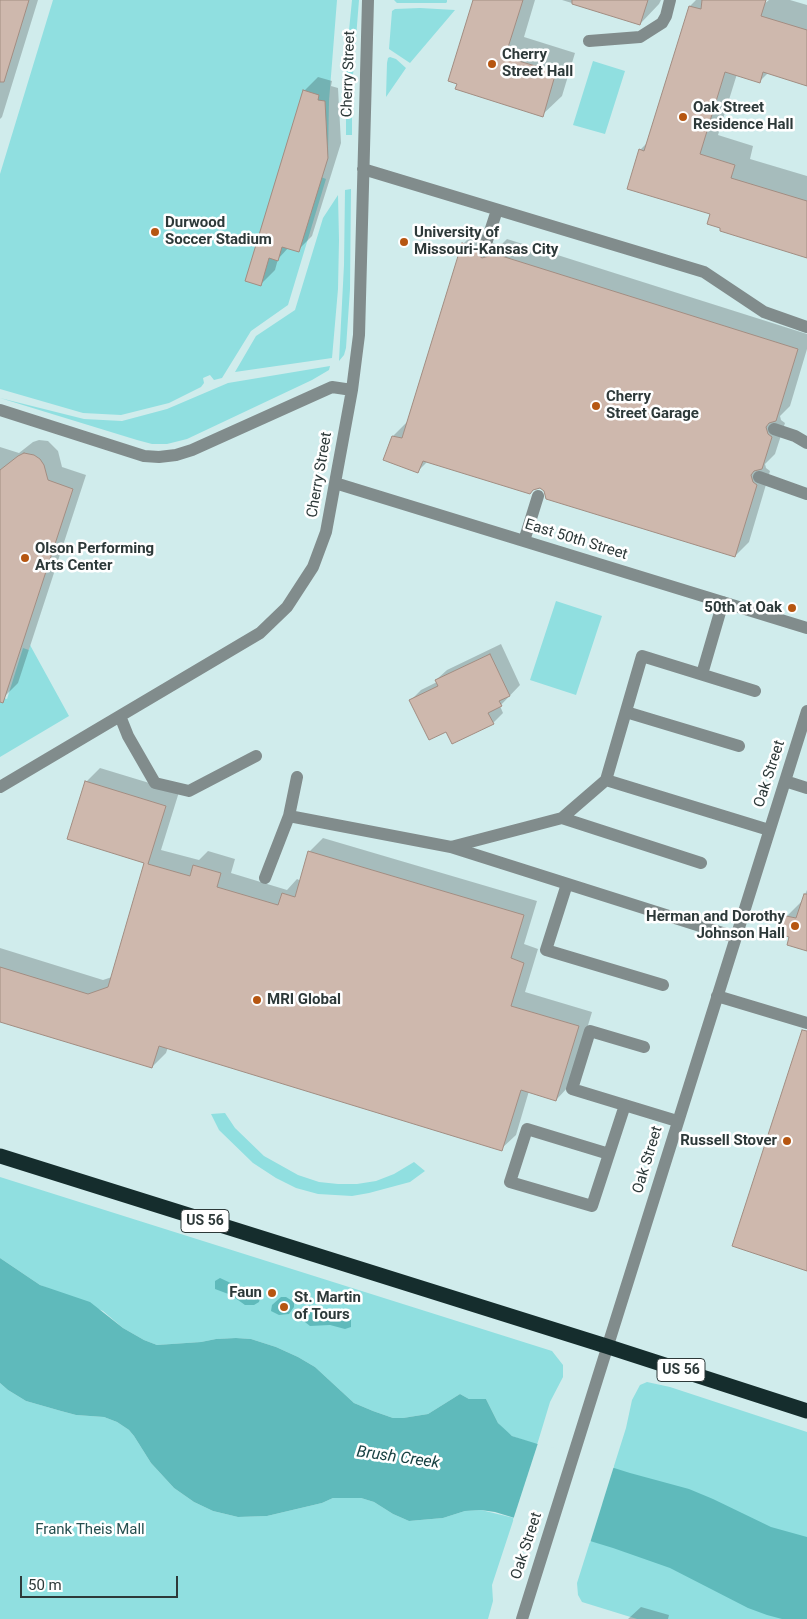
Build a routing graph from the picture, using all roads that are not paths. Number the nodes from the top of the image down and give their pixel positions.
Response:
1 (368, 0) edge
2 (670, 0) edge
3 (589, 41) dead end
4 (363, 169) junction
5 (497, 210) junction
6 (484, 250) dead end
7 (807, 327) edge
8 (352, 390) junction
9 (0, 410) edge
10 (774, 429) dead end
11 (807, 443) edge
12 (759, 477) dead end
13 (335, 483) junction
14 (807, 494) edge
15 (538, 496) dead end
16 (524, 542) junction
17 (723, 602) junction
18 (807, 628) edge
19 (702, 674) junction
20 (755, 691) dead end
21 (807, 711) edge
22 (626, 712) junction
23 (120, 716) junction
24 (740, 746) dead end
25 (256, 756) dead end
26 (298, 777) dead end
27 (606, 780) junction
28 (785, 781) junction
29 (0, 787) edge
30 (807, 788) edge
31 (289, 816) junction
32 (562, 818) junction
33 (770, 830) junction
34 (451, 847) junction
35 (701, 863) dead end
36 (265, 878) dead end
37 (567, 884) junction
38 (735, 937) junction
39 (662, 985) dead end
40 (717, 996) junction
41 (807, 1023) edge
42 (644, 1046) dead end
43 (625, 1105) junction
44 (677, 1121) junction
45 (609, 1154) junction
46 (0, 1156) edge
47 (606, 1346) junction
48 (807, 1411) edge
49 (522, 1619) edge

1 - 4 street, Cherry Street
2 - 3 street
4 - 5 street
4 - 8 street, Cherry Street
5 - 6 street
5 - 7 street
8 - 9 street
8 - 13 street, Cherry Street
10 - 11 street
12 - 14 street
13 - 16 street, East 50th Street
13 - 23 street, Cherry Street
15 - 16 street
16 - 17 street, East 50th Street
17 - 18 street, East 50th Street
17 - 19 street
19 - 20 street
19 - 22 street
21 - 28 street, Oak Street
22 - 24 street
22 - 27 street
23 - 25 street
23 - 29 street, Cherry Street
26 - 31 street
27 - 32 street
27 - 33 street
28 - 30 street
28 - 33 street, Oak Street
31 - 34 street
31 - 36 street
32 - 34 street
32 - 35 street
33 - 38 street, Oak Street
34 - 37 street
37 - 38 street
37 - 39 street
38 - 40 street, Oak Street
40 - 41 street
40 - 44 street, Oak Street
42 - 43 street
43 - 44 street
43 - 45 street
44 - 47 street, Oak Street
45 - 45 street
46 - 47 highway, US 56
47 - 48 highway, US 56
47 - 49 street, Oak Street

